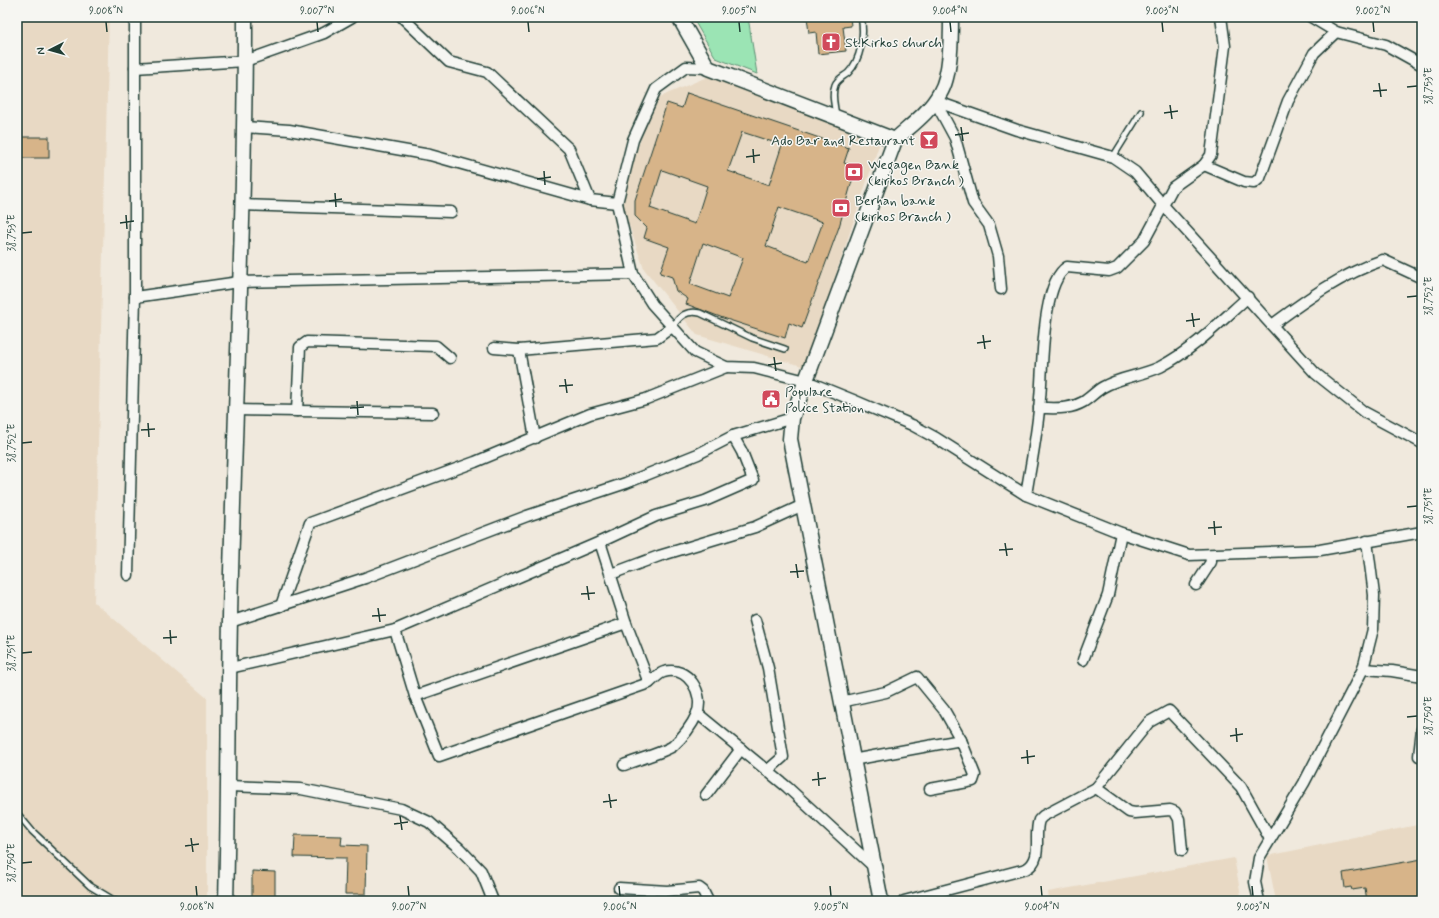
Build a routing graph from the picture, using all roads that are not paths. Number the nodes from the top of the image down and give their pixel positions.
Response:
1 (135, 17) edge
2 (245, 17) edge
3 (352, 17) edge
4 (402, 17) edge
5 (679, 17) edge
6 (861, 17) edge
7 (951, 17) edge
8 (1221, 17) edge
9 (1311, 17) edge
10 (1332, 17) edge
11 (1326, 26) junction
12 (1336, 32) junction
13 (245, 61) junction
14 (1422, 65) edge
15 (135, 68) junction
16 (708, 68) junction
17 (935, 101) junction
18 (1141, 112) dead end
19 (837, 117) junction
20 (244, 127) junction
21 (895, 140) junction
22 (1113, 157) junction
23 (1204, 165) junction
24 (590, 200) junction
25 (617, 203) junction
26 (242, 205) junction
27 (1163, 206) junction
28 (451, 212) dead end
29 (633, 274) junction
30 (1422, 278) edge
31 (239, 282) junction
32 (1001, 289) dead end
33 (135, 297) junction
34 (1248, 298) junction
35 (1272, 325) junction
36 (672, 327) junction
37 (494, 348) dead end
38 (784, 349) dead end
39 (518, 350) junction
40 (450, 358) dead end
41 (726, 367) junction
42 (806, 381) junction
43 (1039, 408) junction
44 (236, 410) junction
45 (297, 411) junction
46 (433, 413) dead end
47 (792, 418) junction
48 (733, 436) junction
49 (535, 438) junction
50 (1420, 440) edge
51 (1026, 495) junction
52 (803, 505) junction
53 (1422, 532) edge
54 (1121, 533) junction
55 (1367, 541) junction
56 (600, 542) junction
57 (1210, 555) junction
58 (611, 574) junction
59 (128, 575) dead end
60 (1196, 585) dead end
61 (281, 606) junction
62 (755, 620) dead end
63 (230, 622) junction
64 (626, 623) junction
65 (395, 630) junction
66 (1083, 660) dead end
67 (230, 668) junction
68 (1363, 669) junction
69 (1422, 676) edge
70 (649, 683) junction
71 (415, 696) junction
72 (841, 702) junction
73 (697, 713) junction
74 (1422, 729) edge
75 (961, 740) junction
76 (741, 749) junction
77 (1420, 756) dead end
78 (852, 760) junction
79 (624, 765) dead end
80 (767, 771) junction
81 (229, 786) junction
82 (1096, 788) junction
83 (930, 789) dead end
84 (706, 795) dead end
85 (17, 813) edge
86 (1270, 839) junction
87 (1182, 850) dead end
88 (873, 866) junction
89 (619, 888) dead end
90 (115, 901) edge
91 (226, 901) edge
92 (493, 901) edge
93 (708, 901) edge
94 (881, 901) edge
95 (904, 901) edge
96 (1259, 901) edge

1 - 15 street
2 - 13 street
3 - 13 street
4 - 24 street
5 - 16 street
6 - 19 lane
7 - 17 street
8 - 23 street
9 - 11 street
10 - 11 street
11 - 12 street
12 - 14 street
12 - 23 street
13 - 15 street
13 - 20 street
15 - 33 street
16 - 19 street
16 - 25 street
17 - 21 street
17 - 22 street
17 - 32 street
18 - 22 lane
19 - 21 street
20 - 24 street
20 - 26 street
21 - 42 street
22 - 27 street
23 - 27 street
24 - 25 street
25 - 29 street
26 - 28 street
26 - 31 street
27 - 34 street
27 - 43 street
29 - 31 street
29 - 36 street
30 - 35 street
31 - 33 street
31 - 44 street
33 - 59 street
34 - 35 street
34 - 43 street
35 - 50 street
36 - 38 lane
36 - 39 street
36 - 41 street
37 - 39 street
39 - 49 street
40 - 45 street
41 - 42 street
41 - 49 street
42 - 47 street
42 - 51 street
43 - 51 street
44 - 45 street
44 - 63 street
45 - 46 street
47 - 48 street
47 - 52 street
48 - 56 street
48 - 61 street
49 - 61 street
51 - 54 street
52 - 58 street
52 - 72 street
53 - 55 street
54 - 57 street
54 - 66 street
55 - 57 street
55 - 68 street
56 - 58 street
56 - 65 street
57 - 60 street
58 - 64 street
61 - 63 street
62 - 80 street
63 - 67 street
64 - 70 street
64 - 71 street
65 - 67 street
65 - 71 street
67 - 81 street
68 - 69 street
68 - 86 street
70 - 71 street
70 - 73 street
72 - 75 street
72 - 78 street
73 - 76 street
73 - 79 street
74 - 77 street
75 - 78 street
75 - 83 street
76 - 80 street
76 - 84 street
78 - 88 street
80 - 88 street
81 - 91 street
81 - 92 street
82 - 86 street
82 - 87 street
82 - 95 street
85 - 90 lane
86 - 96 street
88 - 94 street
89 - 93 street

